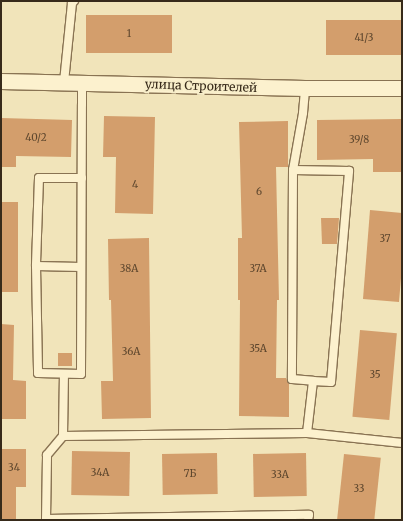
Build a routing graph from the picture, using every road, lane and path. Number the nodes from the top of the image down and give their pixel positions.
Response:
1 (74, 1) edge
2 (1, 81) edge
3 (64, 82) junction
4 (82, 82) junction
5 (305, 88) junction
6 (402, 88) edge
7 (293, 170) junction
8 (82, 178) junction
9 (36, 266) junction
10 (82, 267) junction
11 (64, 375) junction
12 (314, 381) junction
13 (307, 433) junction
14 (63, 436) junction
15 (402, 444) edge
16 (46, 520) edge
17 (308, 520) edge

1 - 3 lane
2 - 3 street, улица Строителей
3 - 4 street, улица Строителей
4 - 5 street, улица Строителей
4 - 8 lane
5 - 6 street, улица Строителей
5 - 7 lane
7 - 12 lane
7 - 12 lane
8 - 9 lane
8 - 10 lane
9 - 10 lane
9 - 11 lane
10 - 11 lane
11 - 14 lane
12 - 13 lane
13 - 14 lane
13 - 15 lane
14 - 16 lane
16 - 17 lane

